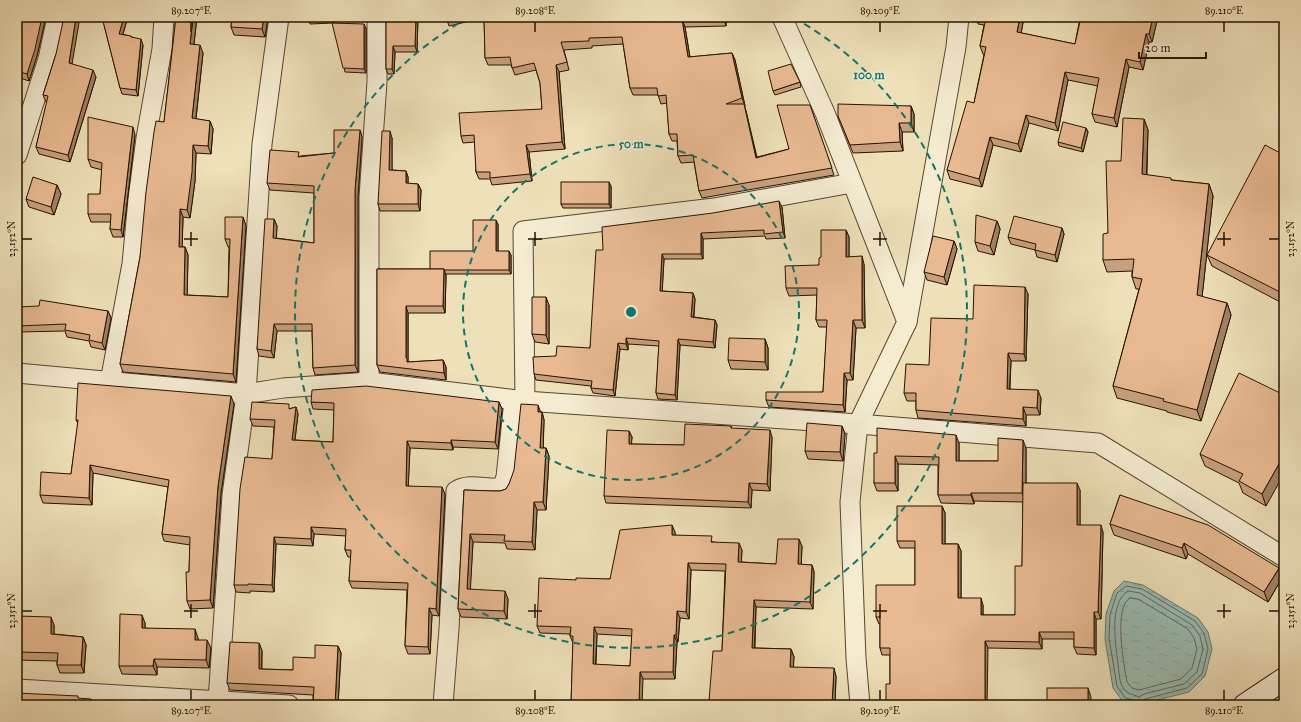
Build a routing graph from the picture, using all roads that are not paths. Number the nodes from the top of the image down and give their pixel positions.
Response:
1 (57, 17) edge
2 (164, 17) edge
3 (279, 17) edge
4 (377, 17) edge
5 (782, 17) edge
6 (959, 17) edge
7 (18, 150) edge
8 (852, 183) junction
9 (907, 322) junction
10 (17, 373) edge
11 (110, 382) junction
12 (369, 382) junction
13 (246, 394) junction
14 (519, 400) junction
15 (858, 424) junction
16 (1284, 557) edge
17 (1284, 679) edge
18 (27, 695) edge
19 (218, 700) junction
20 (196, 702) edge
21 (289, 705) edge
22 (443, 705) edge
23 (860, 705) edge
24 (1245, 705) edge

1 - 7 street
2 - 11 street
3 - 13 street
4 - 12 street
5 - 8 street
6 - 9 street
8 - 9 street
8 - 14 street
9 - 15 street
10 - 11 street
11 - 13 street
12 - 13 street
12 - 14 street
13 - 19 street
14 - 15 street
14 - 22 street
15 - 16 street
15 - 23 street
17 - 24 street
18 - 20 street
19 - 20 street
19 - 21 street

